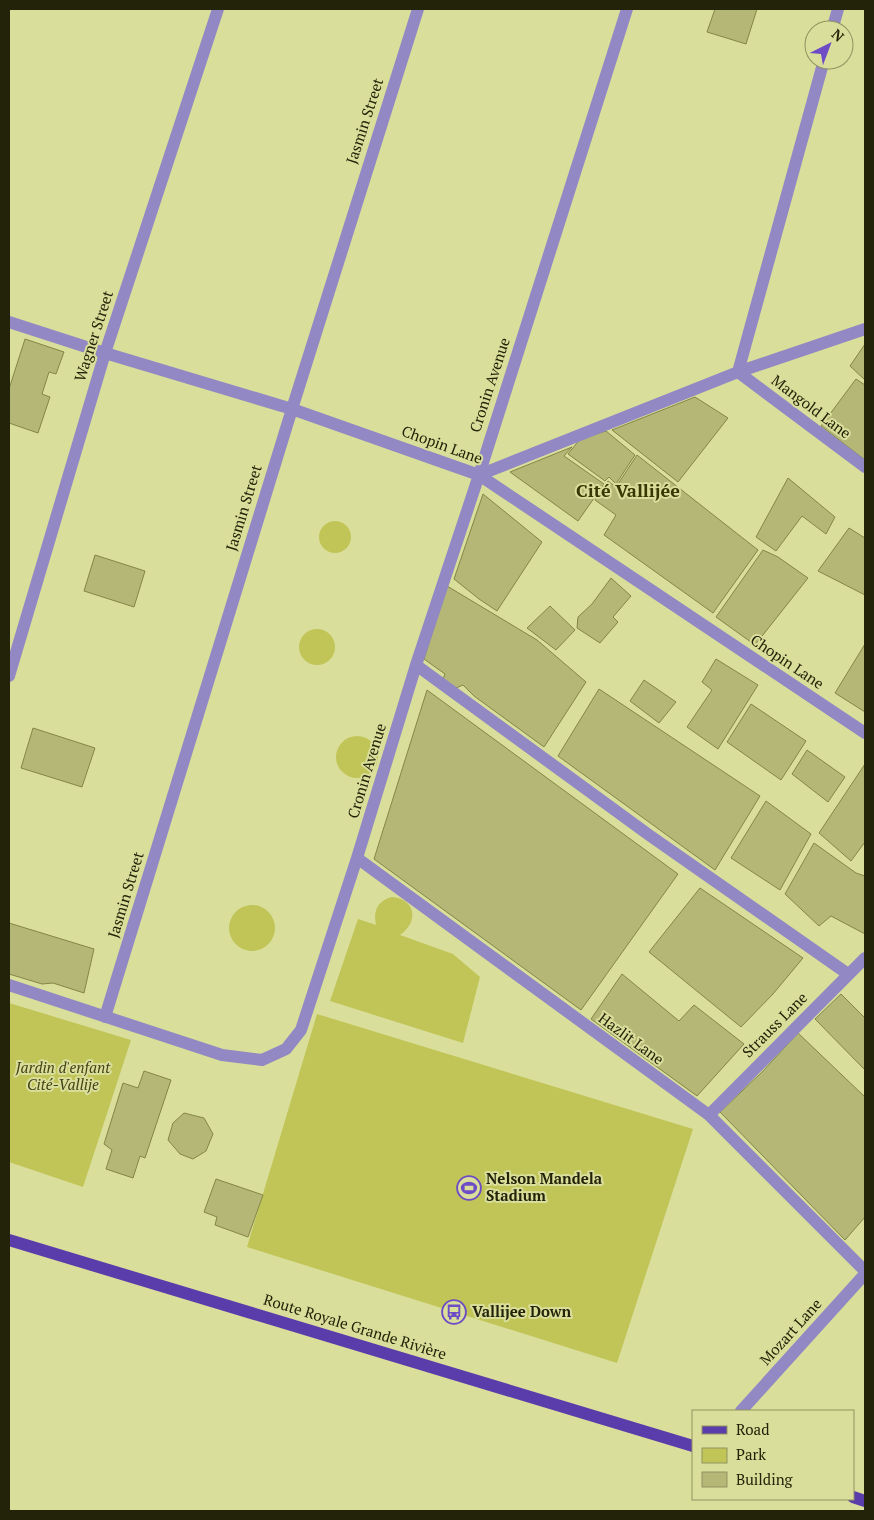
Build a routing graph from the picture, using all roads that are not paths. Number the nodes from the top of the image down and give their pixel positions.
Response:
1 (218, 9) edge
2 (418, 9) edge
3 (627, 9) edge
4 (821, 70) edge
5 (9, 322) edge
6 (865, 329) edge
7 (105, 353) junction
8 (738, 372) junction
9 (292, 409) junction
10 (865, 467) edge
11 (479, 475) junction
12 (416, 665) junction
13 (9, 676) edge
14 (865, 733) edge
15 (357, 858) junction
16 (865, 958) edge
17 (848, 974) junction
18 (9, 985) edge
19 (105, 1017) junction
20 (709, 1116) junction
21 (9, 1240) edge
22 (865, 1272) edge
23 (742, 1410) edge
24 (692, 1446) edge

1 - 7 street, Wagner Street
2 - 9 street, Jasmin Street
3 - 11 street, Cronin Avenue
4 - 8 street
5 - 7 street, Chopin Lane
6 - 8 street
7 - 9 street, Chopin Lane
7 - 13 street, Wagner Street
8 - 10 street, Mangold Lane
8 - 11 street
9 - 11 street, Chopin Lane
9 - 19 street, Jasmin Street
11 - 12 street, Cronin Avenue
11 - 14 street, Chopin Lane
12 - 15 street, Cronin Avenue
12 - 17 street
15 - 19 street, Cronin Avenue
15 - 20 street, Hazlit Lane
16 - 17 street, Strauss Lane
17 - 20 street, Strauss Lane
18 - 19 street, Cronin Avenue
20 - 22 street, Hazlit Lane
21 - 24 main road, Route Royale Grande Rivière
22 - 23 street, Mozart Lane

